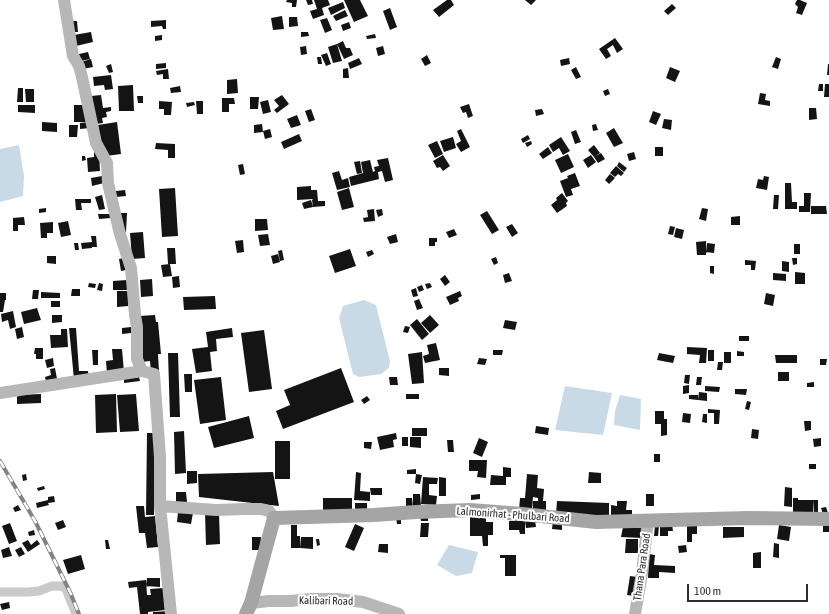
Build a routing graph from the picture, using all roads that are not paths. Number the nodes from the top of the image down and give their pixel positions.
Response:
1 (64, 0) edge
2 (142, 371) junction
3 (0, 393) edge
4 (160, 506) junction
5 (274, 518) junction
6 (829, 519) edge
7 (648, 520) junction
8 (0, 592) edge
9 (248, 609) edge
10 (76, 614) edge
11 (171, 614) edge
12 (399, 614) edge
13 (634, 614) edge

1 - 2 street
2 - 3 street
2 - 4 street
4 - 5 street
4 - 11 street
5 - 7 main road, Lalmonirhat - Phulbari Road
5 - 9 main road
6 - 7 main road, Lalmonirhat - Phulbari Road
7 - 13 street, Thana Para Road
8 - 10 street
9 - 12 street, Kalibari Road

